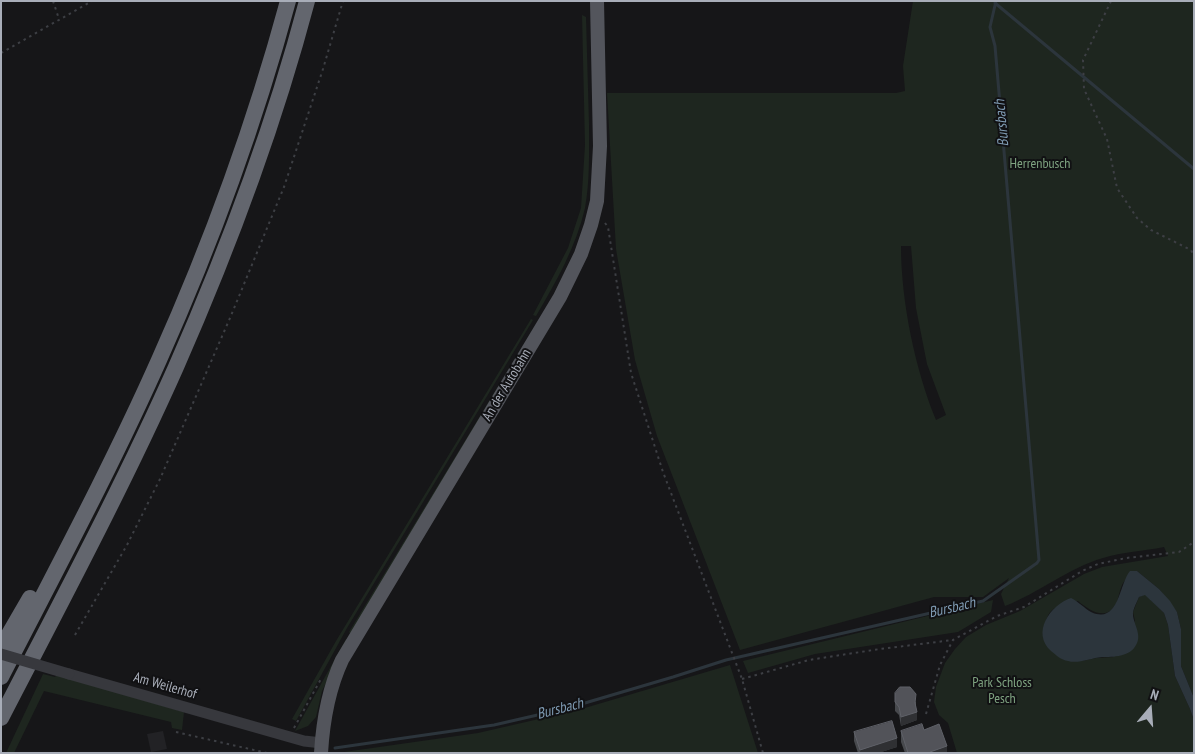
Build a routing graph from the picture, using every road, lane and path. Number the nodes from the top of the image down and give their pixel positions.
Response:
1 (53, 1) edge
2 (92, 1) edge
3 (288, 1) edge
4 (307, 1) edge
5 (343, 1) edge
6 (597, 1) edge
7 (1110, 1) edge
8 (59, 19) junction
9 (1, 53) edge
10 (595, 210) junction
11 (1194, 256) edge
12 (88, 507) junction
13 (1194, 542) edge
14 (75, 634) dead end
15 (953, 640) junction
16 (1, 648) edge
17 (1, 654) edge
18 (323, 675) dead end
19 (1, 678) edge
20 (742, 679) junction
21 (926, 714) dead end
22 (1, 718) edge
23 (294, 728) dead end
24 (176, 732) dead end
25 (321, 748) edge
26 (267, 753) edge
27 (763, 753) edge

1 - 8 path
2 - 8 path
3 - 12 highway
4 - 22 highway
5 - 14 path
6 - 10 main road, An der Autobahn
7 - 11 path
8 - 9 path
10 - 20 path
10 - 25 main road, An der Autobahn
12 - 16 highway
12 - 19 highway
13 - 15 path
15 - 20 path
15 - 21 path
17 - 25 street, Am Weilerhof, bridge
18 - 23 path
20 - 27 path
24 - 26 path

